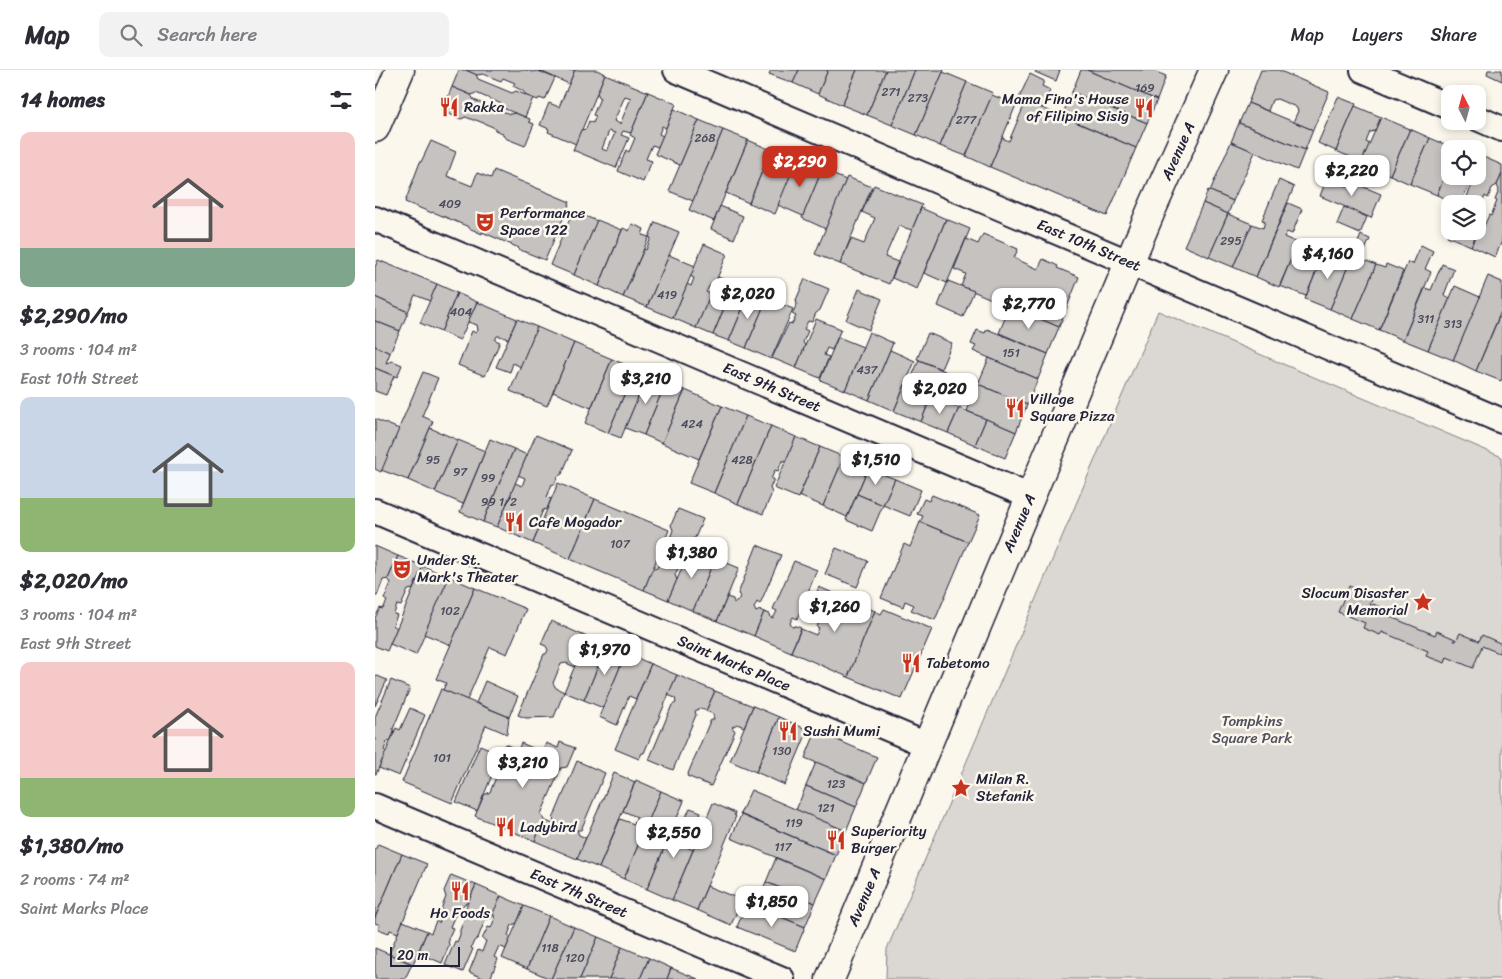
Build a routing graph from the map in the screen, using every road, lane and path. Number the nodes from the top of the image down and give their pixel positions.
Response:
1 (400, 70) edge
2 (676, 70) edge
3 (1214, 70) edge
4 (1363, 70) edge
5 (1441, 103) edge
6 (1486, 122) edge
7 (375, 128) edge
8 (1502, 129) edge
9 (375, 219) edge
10 (1130, 263) junction
11 (1502, 421) edge
12 (1031, 497) junction
13 (375, 511) edge
14 (927, 745) junction
15 (375, 806) edge
16 (782, 979) edge
17 (830, 979) edge

1 - 7 main road
2 - 10 street, East 10th Street
3 - 10 main road, Avenue A
4 - 5 street
6 - 8 street
9 - 12 street, East 9th Street
10 - 11 street, East 10th Street
10 - 12 main road, Avenue A
12 - 14 main road, Avenue A
13 - 14 street, Saint Marks Place
14 - 17 main road, Avenue A
15 - 16 street, East 7th Street

